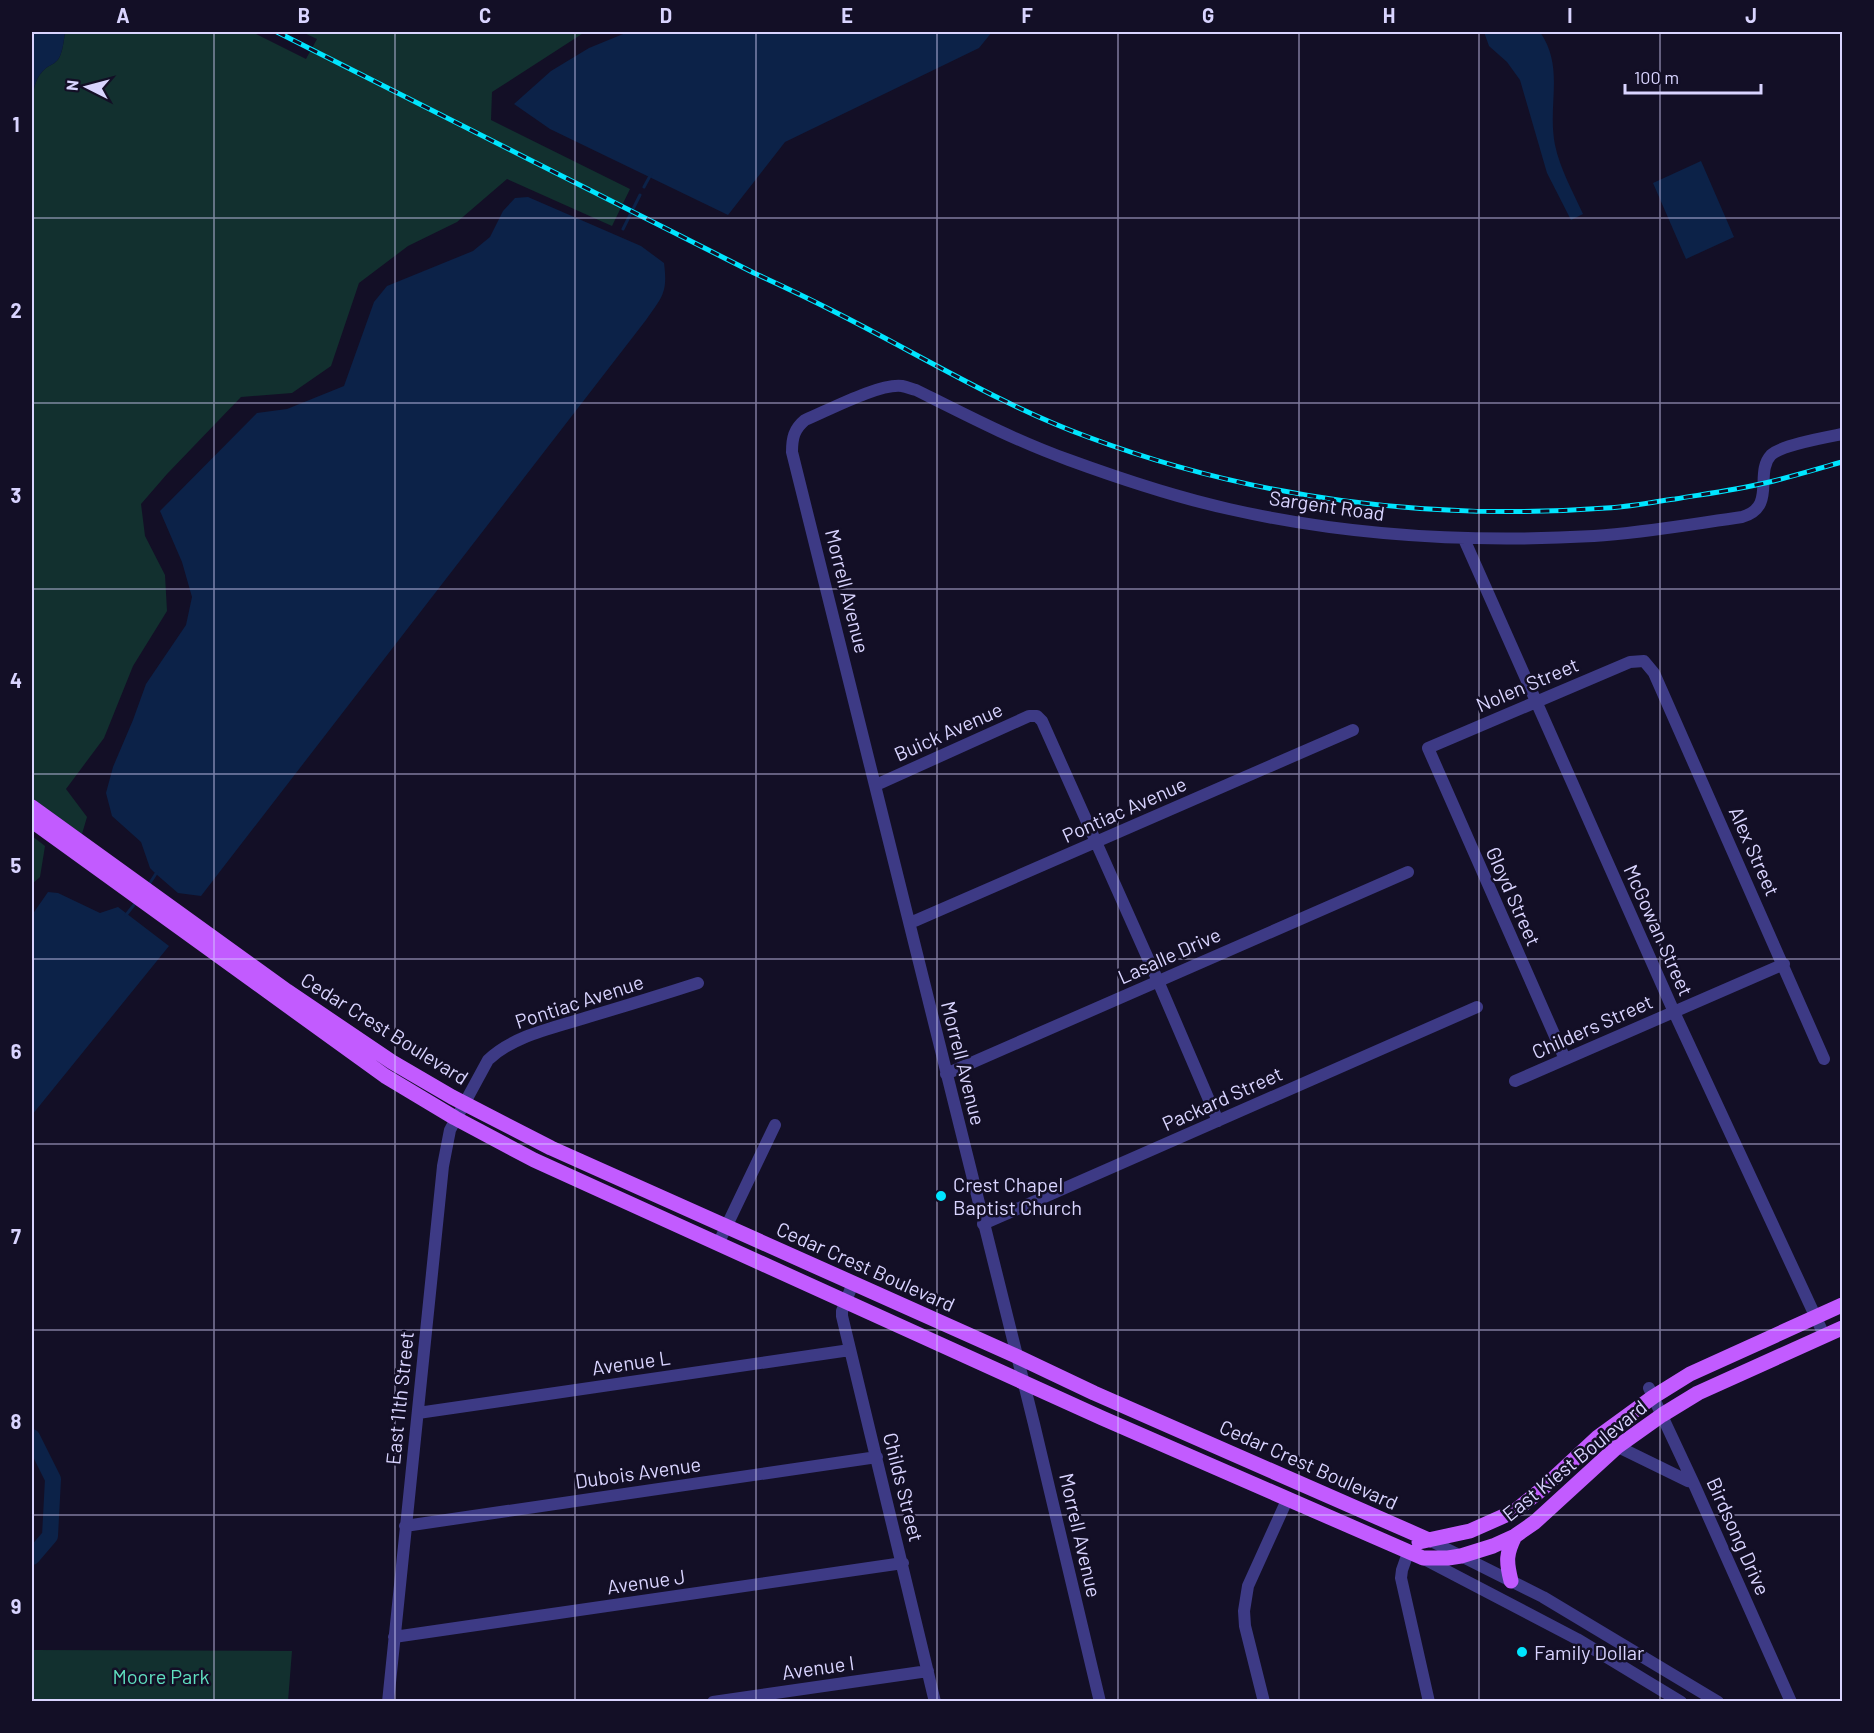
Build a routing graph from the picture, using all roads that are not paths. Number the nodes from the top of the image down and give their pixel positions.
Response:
1 (1842, 434) edge
2 (793, 435) joint
3 (1464, 539) junction
4 (1644, 661) joint
5 (1536, 701) junction
6 (1353, 730) dead end
7 (1428, 748) joint
8 (876, 784) junction
9 (32, 807) edge
10 (32, 821) edge
11 (1096, 842) junction
12 (1408, 872) dead end
13 (910, 923) junction
14 (1784, 964) junction
15 (1158, 981) junction
16 (698, 983) dead end
17 (283, 996) junction
18 (1477, 1007) dead end
19 (1674, 1012) junction
20 (1565, 1059) junction
21 (1824, 1059) dead end
22 (946, 1074) junction
23 (1515, 1081) dead end
24 (464, 1103) junction
25 (456, 1118) junction
26 (1218, 1121) junction
27 (775, 1125) dead end
28 (983, 1224) junction
29 (727, 1226) junction
30 (718, 1244) junction
31 (853, 1283) junction
32 (845, 1301) junction
33 (1842, 1305) edge
34 (1816, 1317) junction
35 (1842, 1328) edge
36 (1824, 1335) junction
37 (850, 1350) junction
38 (1016, 1356) junction
39 (1023, 1382) junction
40 (1651, 1392) junction
41 (418, 1413) junction
42 (1662, 1415) junction
43 (1598, 1437) junction
44 (1617, 1447) junction
45 (877, 1456) junction
46 (1296, 1481) junction
47 (1693, 1482) junction
48 (1287, 1500) junction
49 (405, 1526) junction
50 (1515, 1536) junction
51 (1429, 1540) junction
52 (1415, 1556) junction
53 (1461, 1556) junction
54 (903, 1563) junction
55 (1511, 1581) junction
56 (1543, 1597) junction
57 (1533, 1615) junction
58 (1586, 1623) junction
59 (394, 1637) junction
60 (1577, 1639) junction
61 (928, 1671) junction
62 (388, 1701) edge
63 (713, 1701) edge
64 (935, 1701) edge
65 (1100, 1701) edge
66 (1264, 1701) edge
67 (1429, 1701) edge
68 (1681, 1701) edge
69 (1718, 1701) edge
70 (1791, 1701) edge

1 - 3 street, Sargent Road
2 - 3 street, Sargent Road
2 - 8 street, Morrell Avenue
3 - 5 street, McGowan Street
4 - 5 street, Nolen Street
4 - 14 street, Alex Street
5 - 7 street, Nolen Street
5 - 19 street, McGowan Street
6 - 11 street, Pontiac Avenue
7 - 20 street, Gloyd Street
8 - 11 street, Buick Avenue
8 - 13 street, Morrell Avenue
9 - 17 main road, Cedar Crest Boulevard
10 - 17 main road, Cedar Crest Boulevard
11 - 13 street, Pontiac Avenue
11 - 15 street
12 - 15 street, Lasalle Drive
13 - 22 street, Morrell Avenue
14 - 19 street, Childers Street
14 - 21 street, Alex Street
15 - 22 street, Lasalle Drive
15 - 26 street
16 - 24 street, Pontiac Avenue
17 - 24 main road, Cedar Crest Boulevard
17 - 25 main road, Cedar Crest Boulevard
18 - 26 street, Packard Street
19 - 20 street, Childers Street
19 - 34 street, McGowan Street
20 - 23 street, Childers Street
22 - 28 street, Morrell Avenue
24 - 25 street, East 11th Street
24 - 29 main road, Cedar Crest Boulevard
25 - 30 main road, Cedar Crest Boulevard
25 - 41 street, East 11th Street
26 - 28 street, Packard Street
27 - 29 street
28 - 38 street, Morrell Avenue
29 - 30 street
29 - 31 main road, Cedar Crest Boulevard
30 - 32 main road, Cedar Crest Boulevard
31 - 32 street, Childs Street
31 - 38 main road, Cedar Crest Boulevard
32 - 37 street, Childs Street
32 - 39 main road, Cedar Crest Boulevard
33 - 34 main road, East Kiest Boulevard
34 - 36 street, McGowan Street
34 - 40 main road, East Kiest Boulevard
35 - 36 main road, East Kiest Boulevard
36 - 42 main road, East Kiest Boulevard
37 - 41 street, Avenue L
37 - 45 street, Childs Street
38 - 39 street, Morrell Avenue
38 - 46 main road, Cedar Crest Boulevard
39 - 48 main road, Cedar Crest Boulevard
39 - 65 street, Morrell Avenue
40 - 42 street, Birdsong Drive
40 - 43 main road, East Kiest Boulevard
41 - 49 street, East 11th Street
42 - 44 main road, East Kiest Boulevard
42 - 47 street, Birdsong Drive
43 - 44 street
43 - 51 main road, East Kiest Boulevard
44 - 47 street
44 - 50 main road, East Kiest Boulevard
45 - 49 street, Dubois Avenue
45 - 54 street, Childs Street
46 - 48 main road
46 - 51 main road, Cedar Crest Boulevard
47 - 70 street, Birdsong Drive
48 - 52 main road, Cedar Crest Boulevard
48 - 66 street
49 - 59 street, East 11th Street
50 - 53 main road, East Kiest Boulevard
50 - 55 main road
51 - 52 main road, East Kiest Boulevard
51 - 53 street, Cedar Crest Boulevard
52 - 53 main road, East Kiest Boulevard
52 - 57 street, Cedar Crest Boulevard
52 - 67 street
53 - 55 street, Cedar Crest Boulevard
54 - 59 street, Avenue J
54 - 61 street, Childs Street
55 - 56 street, Cedar Crest Boulevard
56 - 57 street
56 - 58 street, Cedar Crest Boulevard
57 - 60 street, Cedar Crest Boulevard
58 - 60 street
58 - 69 street, Cedar Crest Boulevard
59 - 62 street, East 11th Street
60 - 68 street, Cedar Crest Boulevard
61 - 63 street, Avenue I
61 - 64 street, Childs Street

